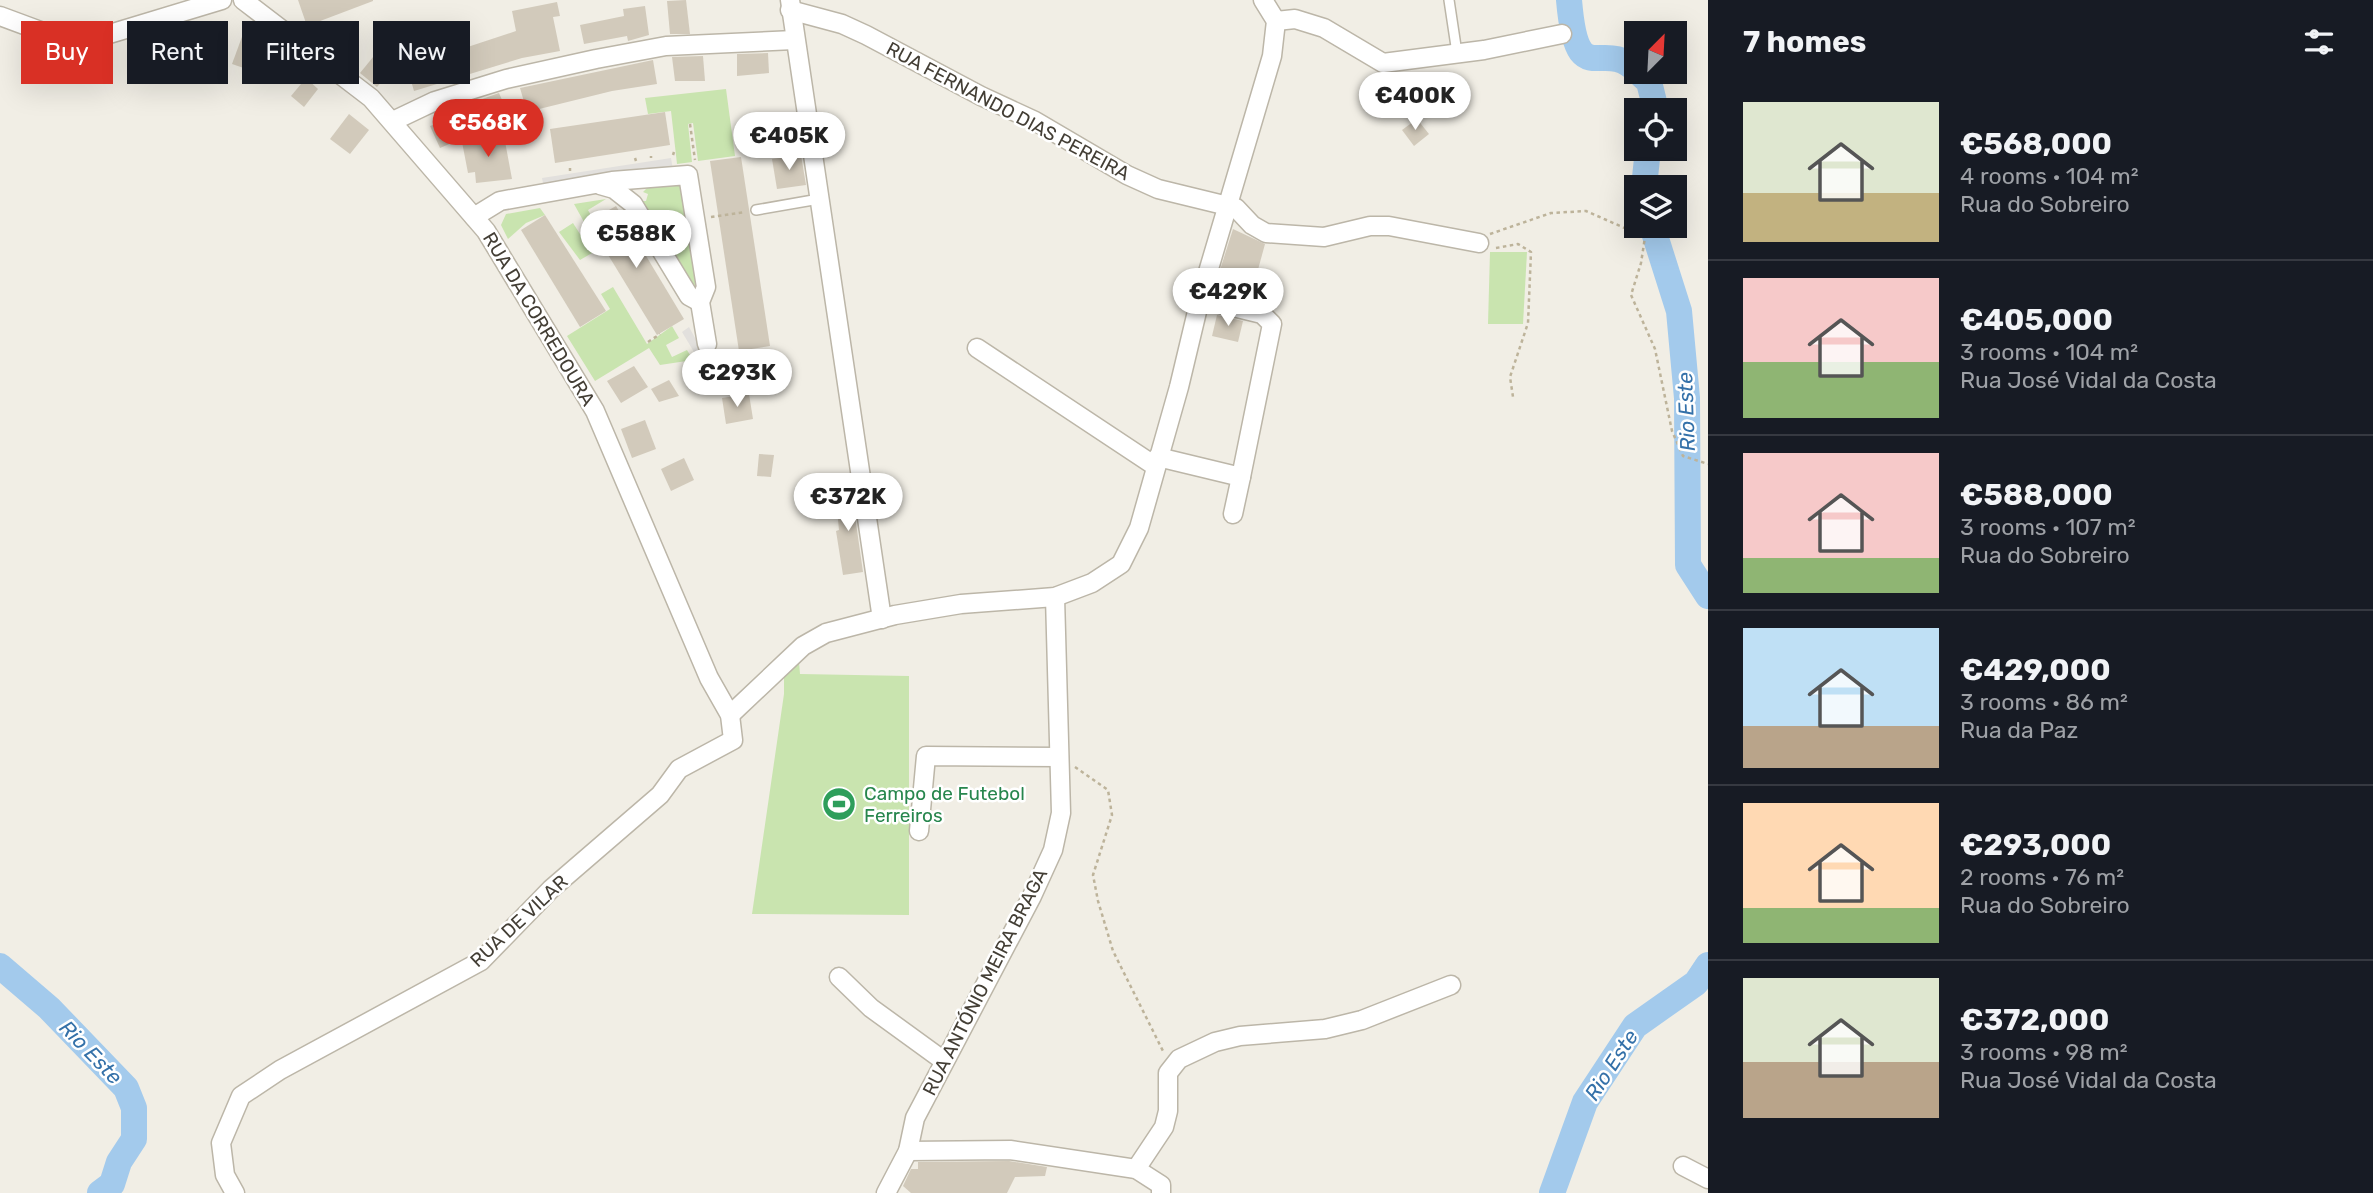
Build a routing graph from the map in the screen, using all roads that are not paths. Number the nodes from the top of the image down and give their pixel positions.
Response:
1 (222, 0) edge
2 (243, 0) edge
3 (1264, 0) edge
4 (1449, 0) edge
5 (790, 5) edge
6 (0, 16) edge
7 (1276, 21) junction
8 (1562, 34) dead end
9 (794, 40) junction
10 (1457, 53) junction
11 (393, 121) junction
12 (652, 178) junction
13 (600, 185) junction
14 (819, 199) junction
15 (633, 204) junction
16 (1229, 205) junction
17 (755, 210) road end
18 (474, 217) junction
19 (1475, 242) road end
20 (1200, 299) junction
21 (701, 302) junction
22 (707, 344) dead end
23 (977, 348) dead end
24 (1157, 461) junction
25 (1241, 477) junction
26 (1233, 514) dead end
27 (1059, 596) junction
28 (882, 619) junction
29 (730, 715) junction
30 (1059, 757) junction
31 (919, 831) dead end
32 (839, 977) dead end
33 (1451, 985) dead end
34 (944, 1061) junction
35 (908, 1151) junction
36 (1683, 1166) dead end
37 (1136, 1169) junction
38 (1708, 1179) edge
39 (235, 1193) edge
40 (886, 1193) edge
41 (1161, 1193) edge

1 - 6 street
2 - 11 street, RUA DA CORREDOURA
3 - 7 street
4 - 10 lane
5 - 9 street
5 - 16 street, RUA FERNANDO DIAS PEREIRA
7 - 10 street
7 - 16 street
8 - 10 street
9 - 11 street
9 - 14 street
11 - 18 street, RUA DA CORREDOURA
12 - 13 street
12 - 15 street
12 - 21 street
13 - 15 street
13 - 18 street
14 - 17 lane
14 - 28 street
15 - 21 street
16 - 19 street
16 - 20 street
18 - 29 street, RUA DA CORREDOURA
20 - 24 street
20 - 25 street
21 - 22 street
23 - 24 street
24 - 25 street
24 - 27 street
25 - 26 street
27 - 28 street
27 - 30 street, RUA ANTÓNIO MEIRA BRAGA
28 - 29 street
29 - 39 street, RUA DE VILAR
30 - 31 street
30 - 34 street, RUA ANTÓNIO MEIRA BRAGA
32 - 34 street
33 - 37 street
34 - 35 street, RUA ANTÓNIO MEIRA BRAGA
35 - 37 street
35 - 40 street, RUA ANTÓNIO MEIRA BRAGA
36 - 38 street
37 - 41 street

